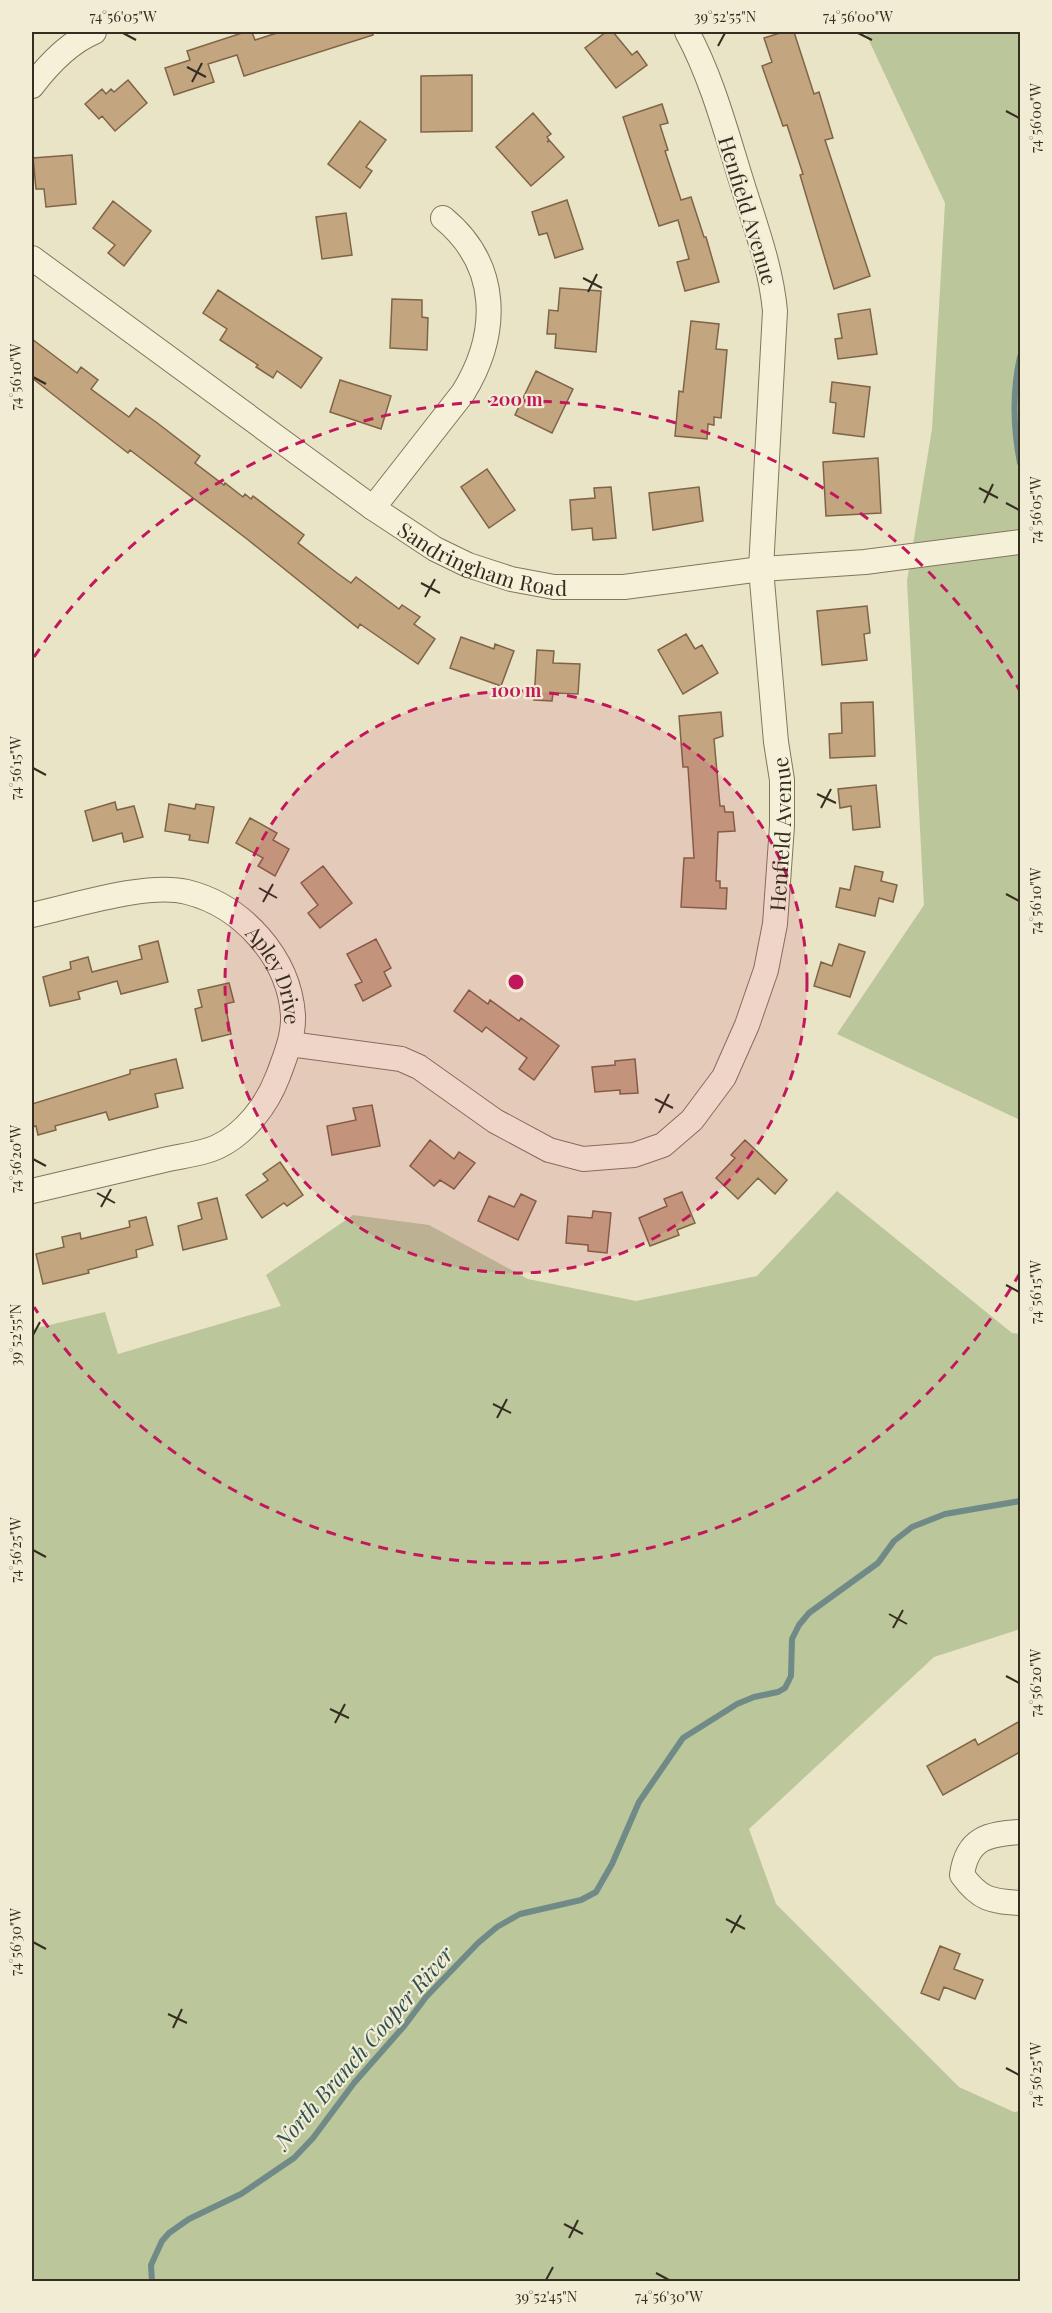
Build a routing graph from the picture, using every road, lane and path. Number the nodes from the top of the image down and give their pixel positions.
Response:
1 (94, 32) edge
2 (687, 32) edge
3 (32, 86) edge
4 (443, 218) dead end
5 (32, 258) edge
6 (373, 508) junction
7 (1020, 542) edge
8 (761, 569) junction
9 (32, 915) edge
10 (290, 1044) junction
11 (32, 1191) edge
12 (1020, 1832) edge
13 (1020, 1903) edge

1 - 3 street
2 - 8 street, Henfield Avenue
4 - 6 street
5 - 6 street, Sandringham Road
6 - 8 street, Sandringham Road
7 - 8 street, Sandringham Road
8 - 10 street, Henfield Avenue
9 - 10 street, Apley Drive
10 - 11 street, Apley Drive
12 - 13 street

